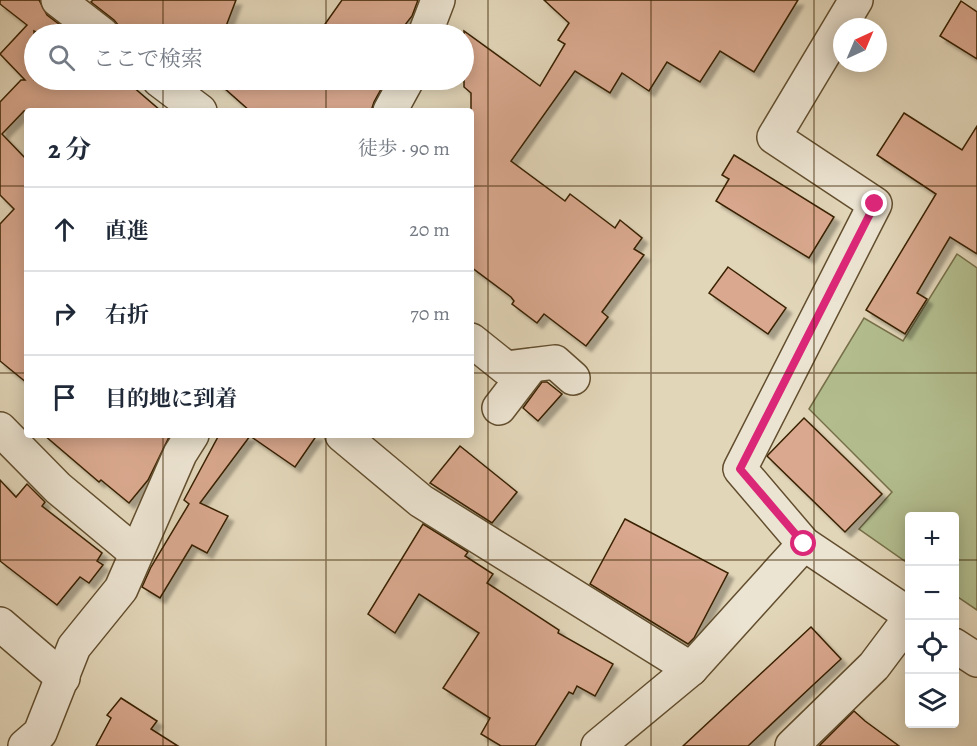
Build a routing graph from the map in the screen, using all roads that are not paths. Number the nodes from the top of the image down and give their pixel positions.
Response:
1 (58, 0) edge
2 (438, 0) edge
3 (856, 0) edge
4 (89, 24) edge
5 (429, 24) edge
6 (172, 90) edge
7 (402, 90) edge
8 (196, 108) edge
9 (392, 108) edge
10 (474, 342) edge
11 (532, 365) junction
12 (573, 378) dead end
13 (499, 408) dead end
14 (0, 429) edge
15 (190, 438) edge
16 (346, 438) edge
17 (804, 544) junction
18 (136, 553) junction
19 (905, 613) edge
20 (906, 620) edge
21 (0, 624) edge
22 (959, 648) edge
23 (977, 660) edge
24 (691, 669) junction
25 (63, 678) junction
26 (25, 746) edge
27 (598, 746) edge
28 (792, 746) edge

1 - 4 street
2 - 5 street
3 - 17 street
6 - 8 street
7 - 9 street
10 - 11 street
11 - 12 street
11 - 13 street
14 - 18 street
15 - 18 street
16 - 24 street
17 - 19 street
17 - 24 street
18 - 25 street
20 - 28 street
21 - 25 street
22 - 23 street
24 - 27 street
25 - 26 street

